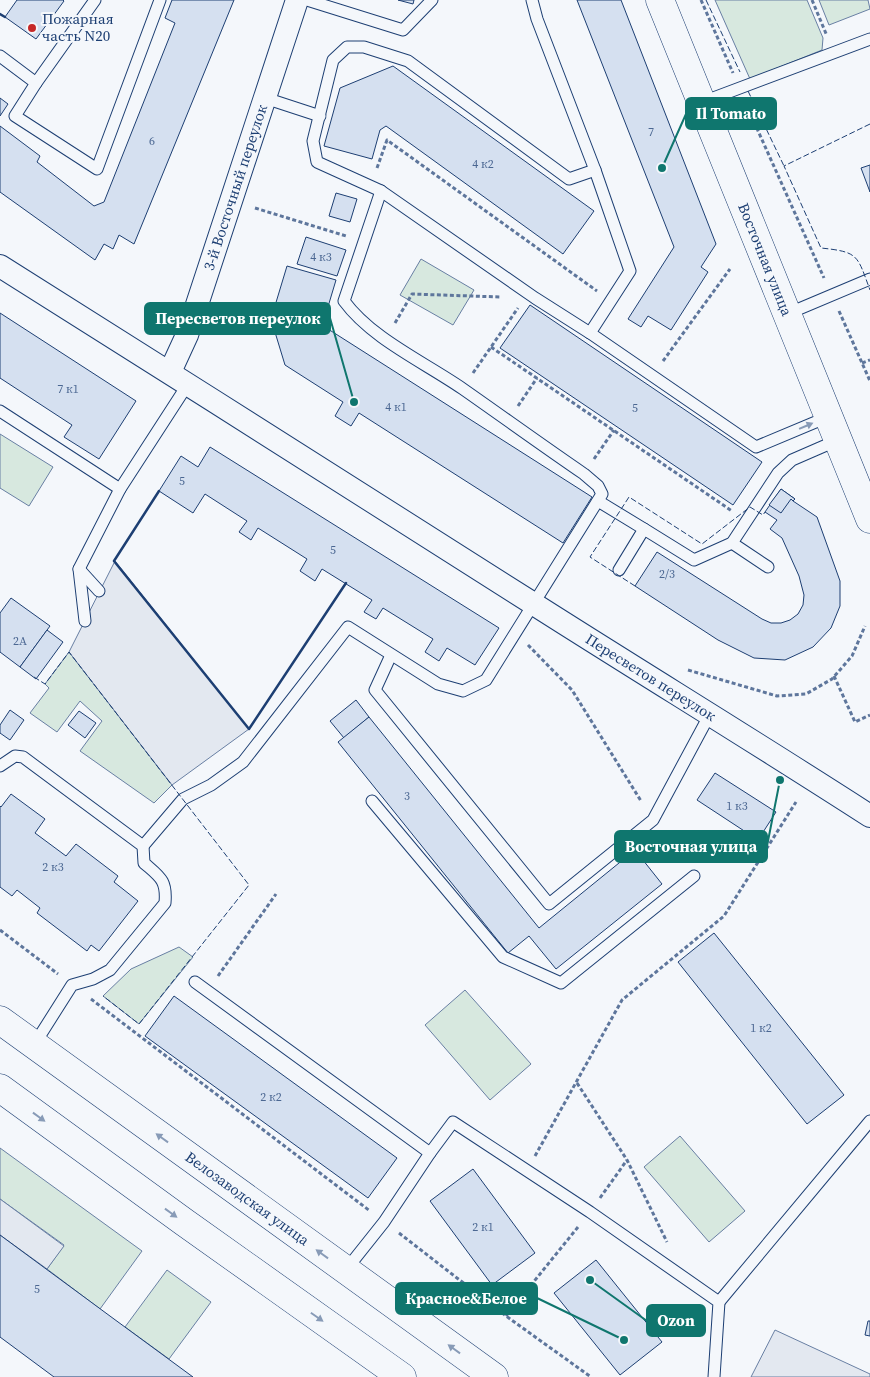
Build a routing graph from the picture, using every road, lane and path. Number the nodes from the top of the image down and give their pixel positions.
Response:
1 (95, 0) edge
2 (160, 0) edge
3 (298, 0) edge
4 (307, 0) edge
5 (432, 0) edge
6 (532, 0) edge
7 (660, 0) edge
8 (701, 0) edge
9 (812, 0) edge
10 (870, 39) edge
11 (834, 53) junction
12 (0, 56) edge
13 (36, 83) junction
14 (739, 88) junction
15 (265, 98) junction
16 (700, 103) junction
17 (320, 116) junction
18 (595, 170) junction
19 (376, 188) junction
20 (255, 208) dead end
21 (363, 241) junction
22 (0, 266) edge
23 (730, 269) dead end
24 (870, 279) edge
25 (832, 295) junction
26 (530, 298) junction
27 (611, 301) junction
28 (787, 314) junction
29 (590, 333) junction
30 (386, 339) junction
31 (491, 347) junction
32 (870, 360) edge
33 (862, 363) junction
34 (652, 376) junction
35 (179, 378) junction
36 (537, 378) junction
37 (870, 381) edge
38 (463, 389) junction
39 (0, 411) edge
40 (508, 421) junction
41 (834, 428) junction
42 (614, 430) junction
43 (584, 474) junction
44 (120, 489) junction
45 (598, 501) junction
46 (737, 503) dead end
47 (870, 519) edge
48 (644, 530) junction
49 (732, 543) junction
50 (768, 567) dead end
51 (79, 569) junction
52 (619, 570) dead end
53 (99, 591) dead end
54 (533, 604) junction
55 (85, 621) dead end
56 (865, 626) dead end
57 (516, 632) junction
58 (391, 655) junction
59 (682, 669) dead end
60 (834, 676) junction
61 (710, 714) junction
62 (870, 714) edge
63 (0, 766) edge
64 (372, 800) dead end
65 (796, 802) dead end
66 (870, 816) edge
67 (653, 820) junction
68 (143, 846) junction
69 (694, 876) dead end
70 (276, 894) dead end
71 (0, 930) edge
72 (195, 982) dead end
73 (72, 985) junction
74 (207, 991) junction
75 (0, 1020) edge
76 (34, 1045) junction
77 (576, 1083) junction
78 (0, 1088) edge
79 (870, 1121) edge
80 (430, 1154) junction
81 (627, 1160) junction
82 (527, 1169) junction
83 (590, 1212) junction
84 (384, 1222) junction
85 (345, 1270) junction
86 (683, 1277) junction
87 (719, 1302) junction
88 (506, 1316) junction
89 (402, 1377) edge
90 (494, 1377) edge
91 (591, 1377) edge
92 (714, 1377) edge

1 - 13 lane
2 - 13 lane
3 - 15 street, 3-й Восточный переулок
4 - 5 lane
6 - 18 lane
7 - 16 main road, Восточная улица
8 - 14 path
9 - 11 path
10 - 11 lane
11 - 14 lane
12 - 13 lane
14 - 16 lane
14 - 25 path
15 - 17 lane
15 - 35 street, 3-й Восточный переулок
16 - 28 main road, Восточная улица
17 - 18 lane
17 - 19 lane
18 - 27 lane
19 - 21 lane
19 - 26 lane
19 - 27 path
20 - 21 path
21 - 30 lane
22 - 35 street, Пересветов переулок
23 - 34 path
24 - 25 lane
25 - 28 lane
25 - 33 path
26 - 29 lane
26 - 30 path
26 - 31 path
27 - 29 lane
28 - 41 main road, Восточная улица
29 - 34 lane
30 - 38 lane
31 - 36 path
31 - 38 path
32 - 33 path
33 - 37 path
34 -> 41 lane
35 - 44 lane
35 - 54 street, Пересветов переулок
36 - 40 path
36 - 42 path
38 - 40 lane
39 - 44 lane
40 - 43 lane
41 - 47 main road, Восточная улица
41 - 49 lane
42 - 43 path
42 - 46 path
43 - 45 lane
44 - 51 lane
45 - 48 lane
45 - 54 lane
48 - 49 lane
48 - 52 lane
49 - 50 lane
51 - 53 lane
51 - 55 lane
54 - 57 lane
54 - 61 street, Пересветов переулок
56 - 60 path
57 - 58 lane
57 - 67 path
58 - 67 lane
58 - 68 lane
59 - 60 path
60 - 62 path
61 - 66 street, Пересветов переулок
61 - 67 lane
63 - 68 lane
64 - 69 lane
65 - 77 path
68 - 73 lane
70 - 74 path
71 - 73 path
72 - 74 lane
73 - 76 lane
73 - 84 path
74 - 80 lane
75 - 76 main road, Велозаводская улица
85 -> 76 main road, Велозаводская улица
77 - 81 path
77 - 82 path
78 -> 89 main road
79 - 87 lane
80 - 82 lane
80 - 84 lane
81 - 83 path
81 - 86 path
82 - 83 lane
83 - 86 lane
83 - 88 path
84 - 85 lane
84 - 88 path
90 -> 85 main road, Велозаводская улица
86 - 87 lane
87 - 92 lane
88 - 91 path

